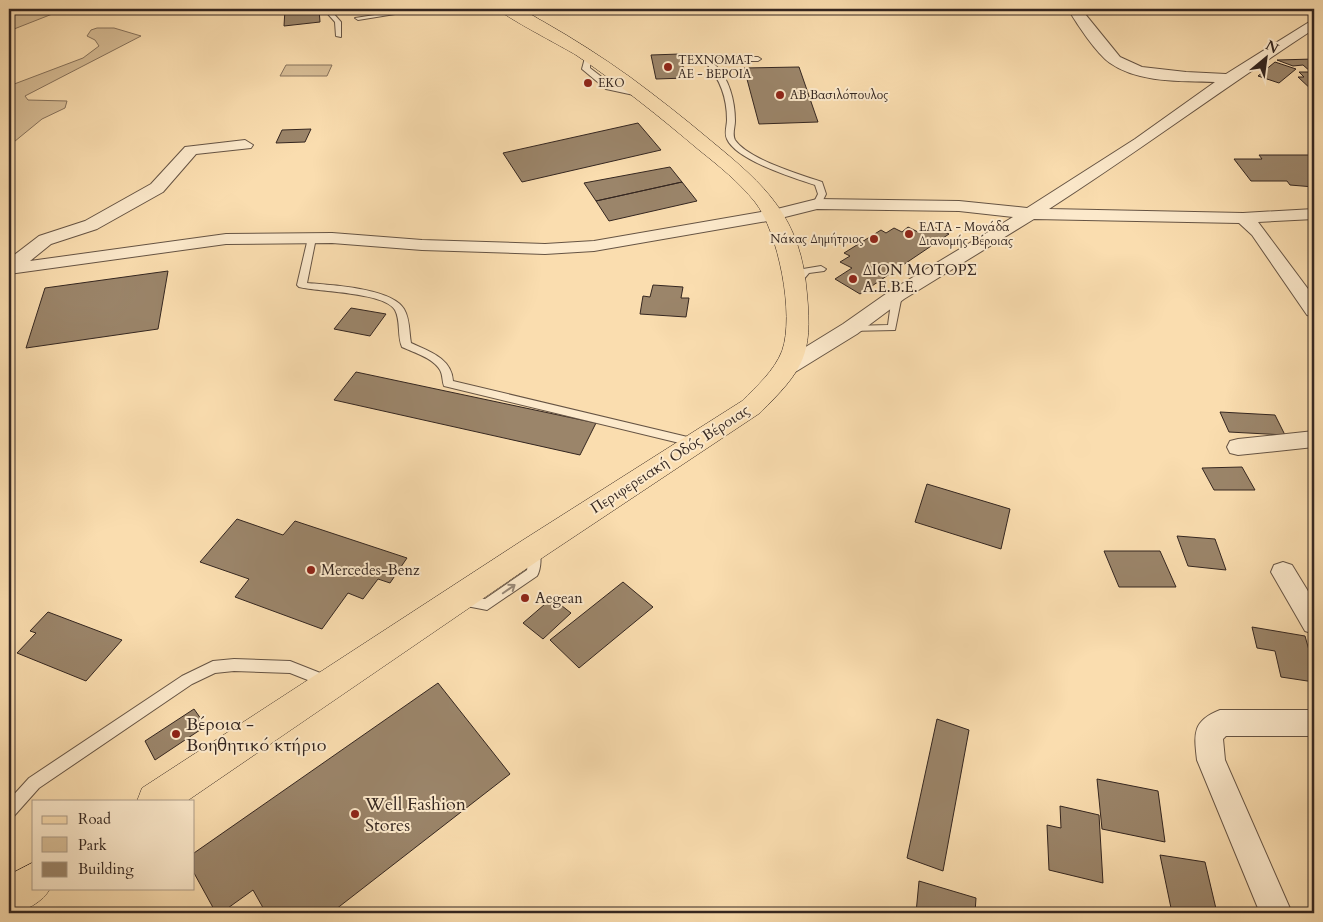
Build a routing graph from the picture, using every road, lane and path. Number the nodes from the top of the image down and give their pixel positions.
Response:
1 (330, 9) edge
2 (389, 9) edge
3 (506, 9) edge
4 (1074, 9) edge
5 (358, 18) dead end
6 (1314, 23) edge
7 (339, 36) dead end
8 (758, 59) dead end
9 (1230, 78) junction
10 (245, 145) dead end
11 (816, 204) junction
12 (1030, 214) junction
13 (1314, 214) edge
14 (773, 215) junction
15 (1243, 218) junction
16 (312, 238) junction
17 (9, 269) edge
18 (821, 269) dead end
19 (795, 284) junction
20 (897, 295) junction
21 (1314, 311) edge
22 (850, 329) junction
23 (785, 369) junction
24 (1314, 439) edge
25 (698, 443) junction
26 (1238, 447) dead end
27 (1282, 572) dead end
28 (1314, 623) edge
29 (332, 684) junction
30 (1314, 723) edge
31 (157, 800) edge
32 (9, 811) edge
33 (32, 882) edge
34 (9, 897) edge
35 (1276, 913) edge

1 - 7 lane
2 - 5 lane
3 - 14 main road, Περιφερειακή Οδός Βέροιας
4 - 9 street
6 - 9 street
8 - 11 lane
9 - 12 street
10 - 17 street
11 - 12 street
11 - 14 street
12 - 15 street
12 - 20 street
13 - 15 street
14 - 16 street
14 - 19 main road, Περιφερειακή Οδός Βέροιας
15 - 21 street
16 - 17 street
16 - 25 lane
18 - 19 lane
19 - 23 main road, Περιφερειακή Οδός Βέροιας
20 - 22 street
20 - 22 lane
22 - 23 street
23 - 25 main road, Περιφερειακή Οδός Βέροιας
24 - 26 street
25 - 29 main road, Περιφερειακή Οδός Βέροιας
27 - 28 street
29 - 31 main road, Περιφερειακή Οδός Βέροιας
29 - 32 lane
30 - 35 street
33 - 34 main road

